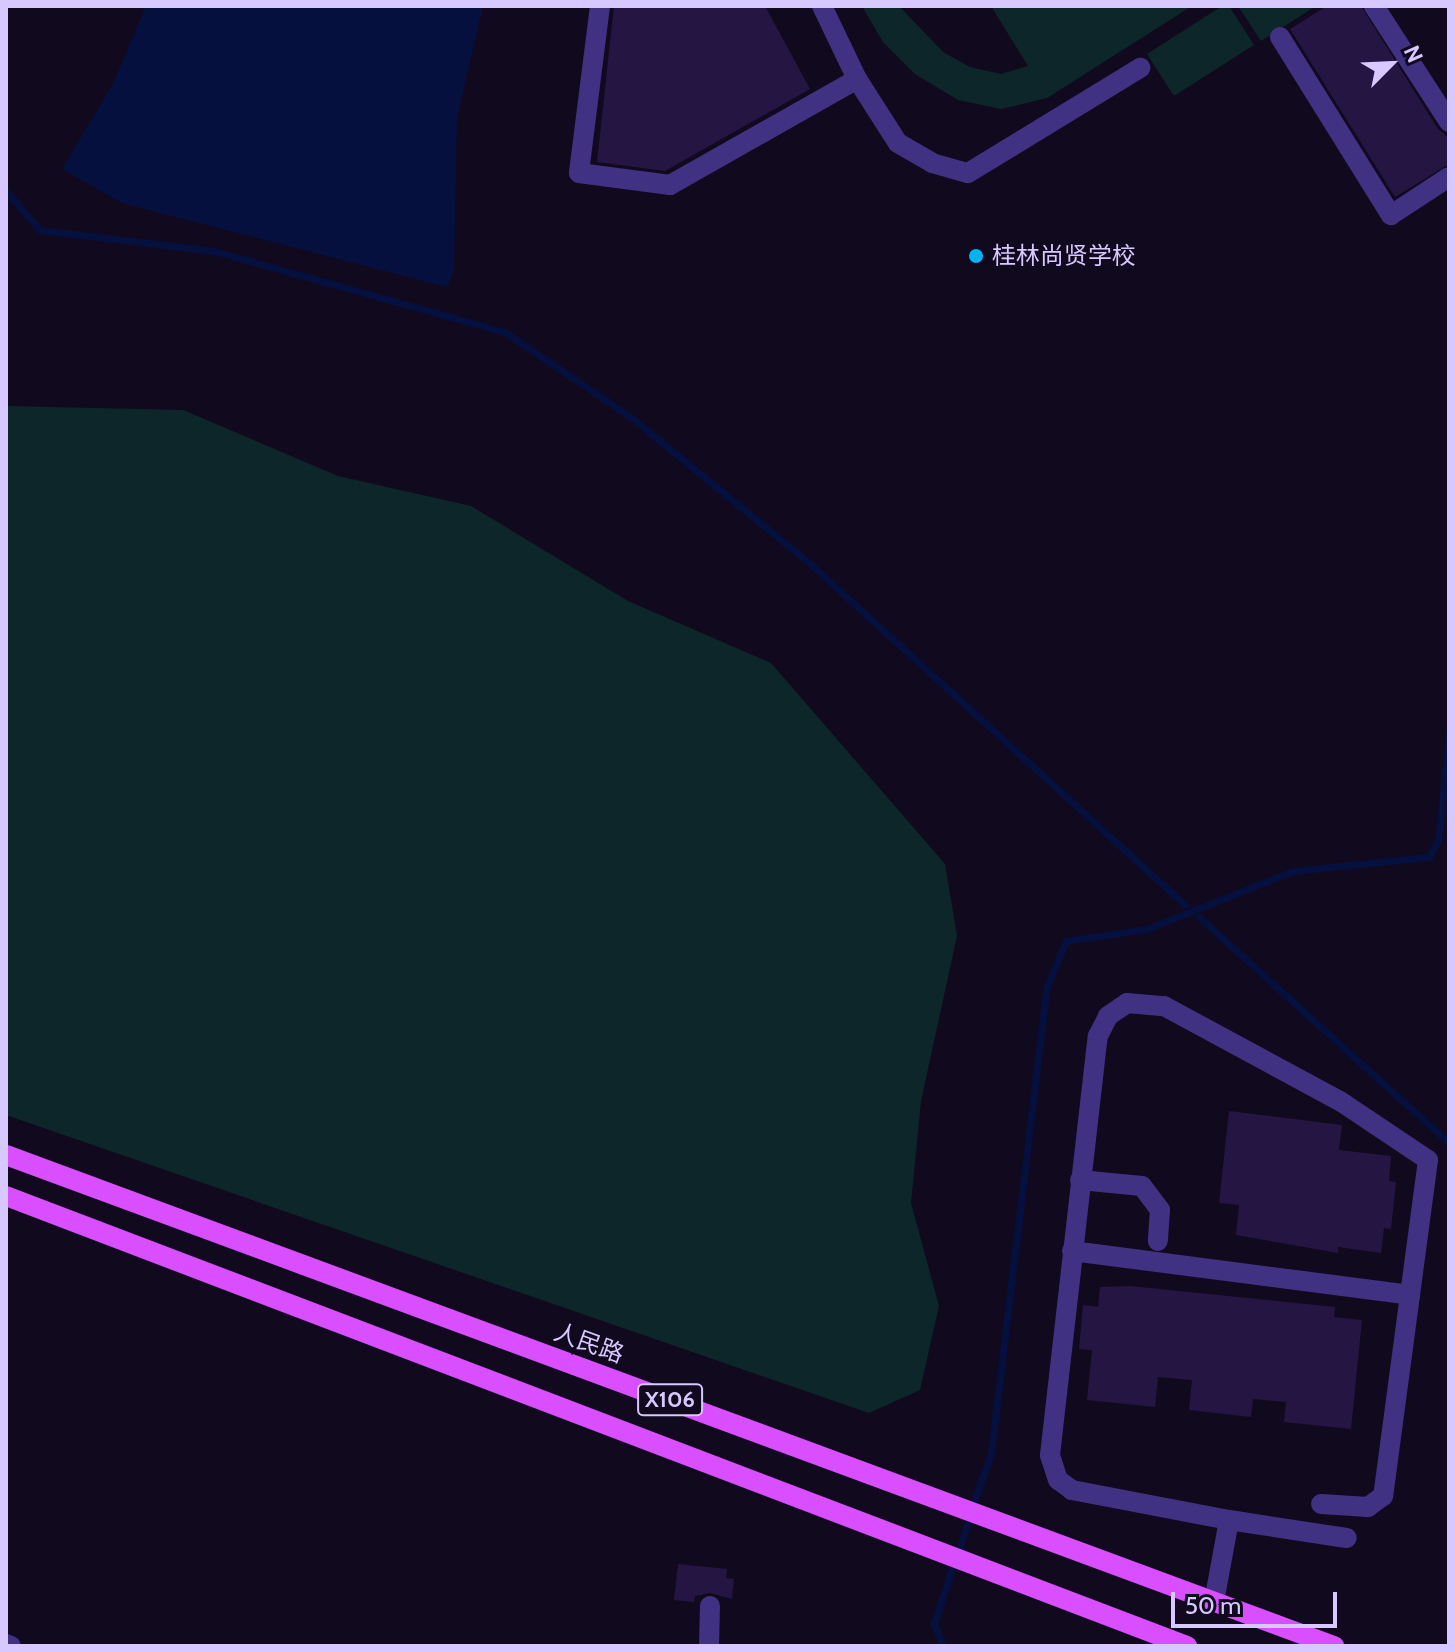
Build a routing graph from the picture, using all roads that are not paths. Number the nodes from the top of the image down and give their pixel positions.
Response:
1 (600, 6) edge
2 (822, 6) edge
3 (1374, 6) edge
4 (1280, 37) dead end
5 (1140, 68) dead end
6 (857, 79) junction
7 (1449, 122) edge
8 (1449, 177) edge
9 (6, 1155) edge
10 (1080, 1180) junction
11 (6, 1196) edge
12 (1158, 1241) dead end
13 (1072, 1251) junction
14 (1410, 1295) junction
15 (1321, 1504) dead end
16 (1229, 1520) junction
17 (1347, 1538) dead end
18 (1214, 1602) junction
19 (710, 1606) dead end
20 (709, 1646) edge
21 (1187, 1646) edge
22 (1334, 1646) edge

1 - 6 lane
2 - 6 lane
3 - 7 lane
4 - 8 lane
5 - 6 lane
9 - 18 main road, 人民路 / X106
10 - 12 lane
10 - 13 lane
10 - 14 lane
11 - 21 main road, X106
13 - 14 lane
13 - 16 lane
14 - 15 lane
16 - 17 lane
16 - 18 lane
18 - 22 main road, 人民路 / X106
19 - 20 lane

